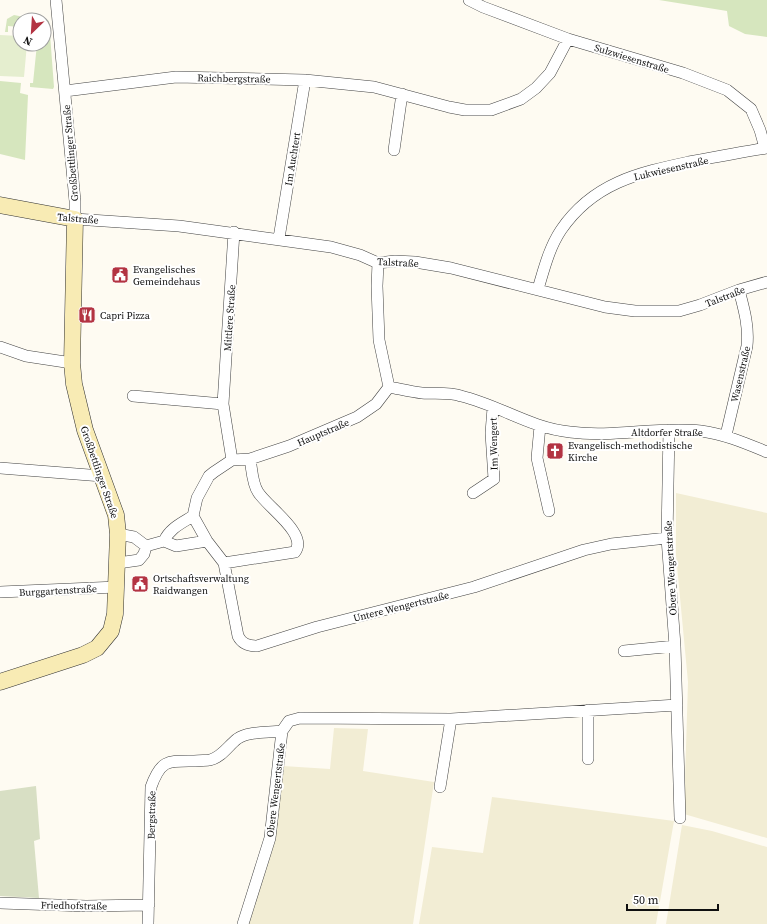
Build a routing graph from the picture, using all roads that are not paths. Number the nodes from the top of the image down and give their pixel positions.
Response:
1 (56, 0) edge
2 (469, 0) edge
3 (568, 39) junction
4 (305, 80) junction
5 (65, 91) junction
6 (402, 94) junction
7 (766, 148) edge
8 (394, 150) dead end
9 (0, 205) edge
10 (74, 219) junction
11 (234, 232) junction
12 (279, 238) junction
13 (378, 263) junction
14 (767, 282) edge
15 (538, 289) junction
16 (739, 290) junction
17 (0, 347) edge
18 (72, 363) junction
19 (389, 387) junction
20 (133, 396) dead end
21 (223, 404) junction
22 (493, 408) junction
23 (540, 426) junction
24 (669, 430) junction
25 (726, 435) junction
26 (767, 452) edge
27 (250, 459) junction
28 (232, 460) junction
29 (0, 468) edge
30 (102, 476) junction
31 (473, 492) dead end
32 (549, 511) dead end
33 (194, 516) junction
34 (118, 534) junction
35 (668, 538) junction
36 (164, 541) junction
37 (208, 541) junction
38 (146, 546) junction
39 (118, 563) junction
40 (224, 563) junction
41 (117, 587) junction
42 (0, 592) edge
43 (675, 646) junction
44 (624, 651) dead end
45 (0, 682) edge
46 (677, 705) junction
47 (588, 710) junction
48 (451, 719) junction
49 (282, 731) junction
50 (588, 759) dead end
51 (440, 787) dead end
52 (680, 818) dead end
53 (0, 903) edge
54 (149, 905) junction
55 (148, 924) edge
56 (243, 924) edge

1 - 5 street, Großbettlinger Straße
2 - 3 street, Sulzwiesenstraße
3 - 6 street, Raichbergstraße
3 - 7 street, Sulzwiesenstraße
4 - 5 street, Raichbergstraße
4 - 6 street, Raichbergstraße
4 - 12 street, Im Auchtert
5 - 10 street, Großbettlinger Straße
6 - 8 street
7 - 15 street, Lukwiesenstraße
9 - 10 street, Talstraße
10 - 11 street, Talstraße
10 - 18 street, Großbettlinger Straße
11 - 12 street, Talstraße
11 - 21 street, Mittlere Straße
12 - 13 street, Talstraße
13 - 15 street, Talstraße
13 - 19 street
14 - 16 street, Talstraße
15 - 16 street, Talstraße
16 - 25 street, Wasenstraße
17 - 18 street
18 - 30 street, Großbettlinger Straße
19 - 22 street, Altdorfer Straße
19 - 27 street, Hauptstraße
20 - 21 street
21 - 28 street, Mittlere Straße
22 - 23 street, Altdorfer Straße
22 - 31 street, Im Wengert
23 - 24 street, Altdorfer Straße
23 - 32 street
24 - 25 street, Altdorfer Straße
24 - 35 street, Obere Wengertstraße
25 - 26 street, Altdorfer Straße
27 - 28 street, Hauptstraße
27 - 40 street
28 - 33 street
29 - 30 street
30 - 34 street, Großbettlinger Straße
33 - 36 street
33 - 37 street, Untere Wengertstraße
34 - 38 street
34 - 39 street, Großbettlinger Straße
35 - 40 street, Untere Wengertstraße
35 - 43 street, Obere Wengertstraße
36 - 37 street
36 - 38 street
37 - 40 street, Untere Wengertstraße
38 - 39 street
39 - 41 street, Großbettlinger Straße
41 - 42 street, Burggartenstraße
41 - 45 street, Großbettlinger Straße
43 - 44 street
43 - 46 street, Obere Wengertstraße
46 - 47 street, Obere Wengertstraße
46 - 52 street, Obere Wengertstraße
47 - 48 street, Obere Wengertstraße
47 - 50 street
48 - 49 street, Obere Wengertstraße
48 - 51 street
49 - 54 street, Bergstraße
49 - 56 street, Obere Wengertstraße
53 - 54 street, Friedhofstraße
54 - 55 street, Bergstraße

